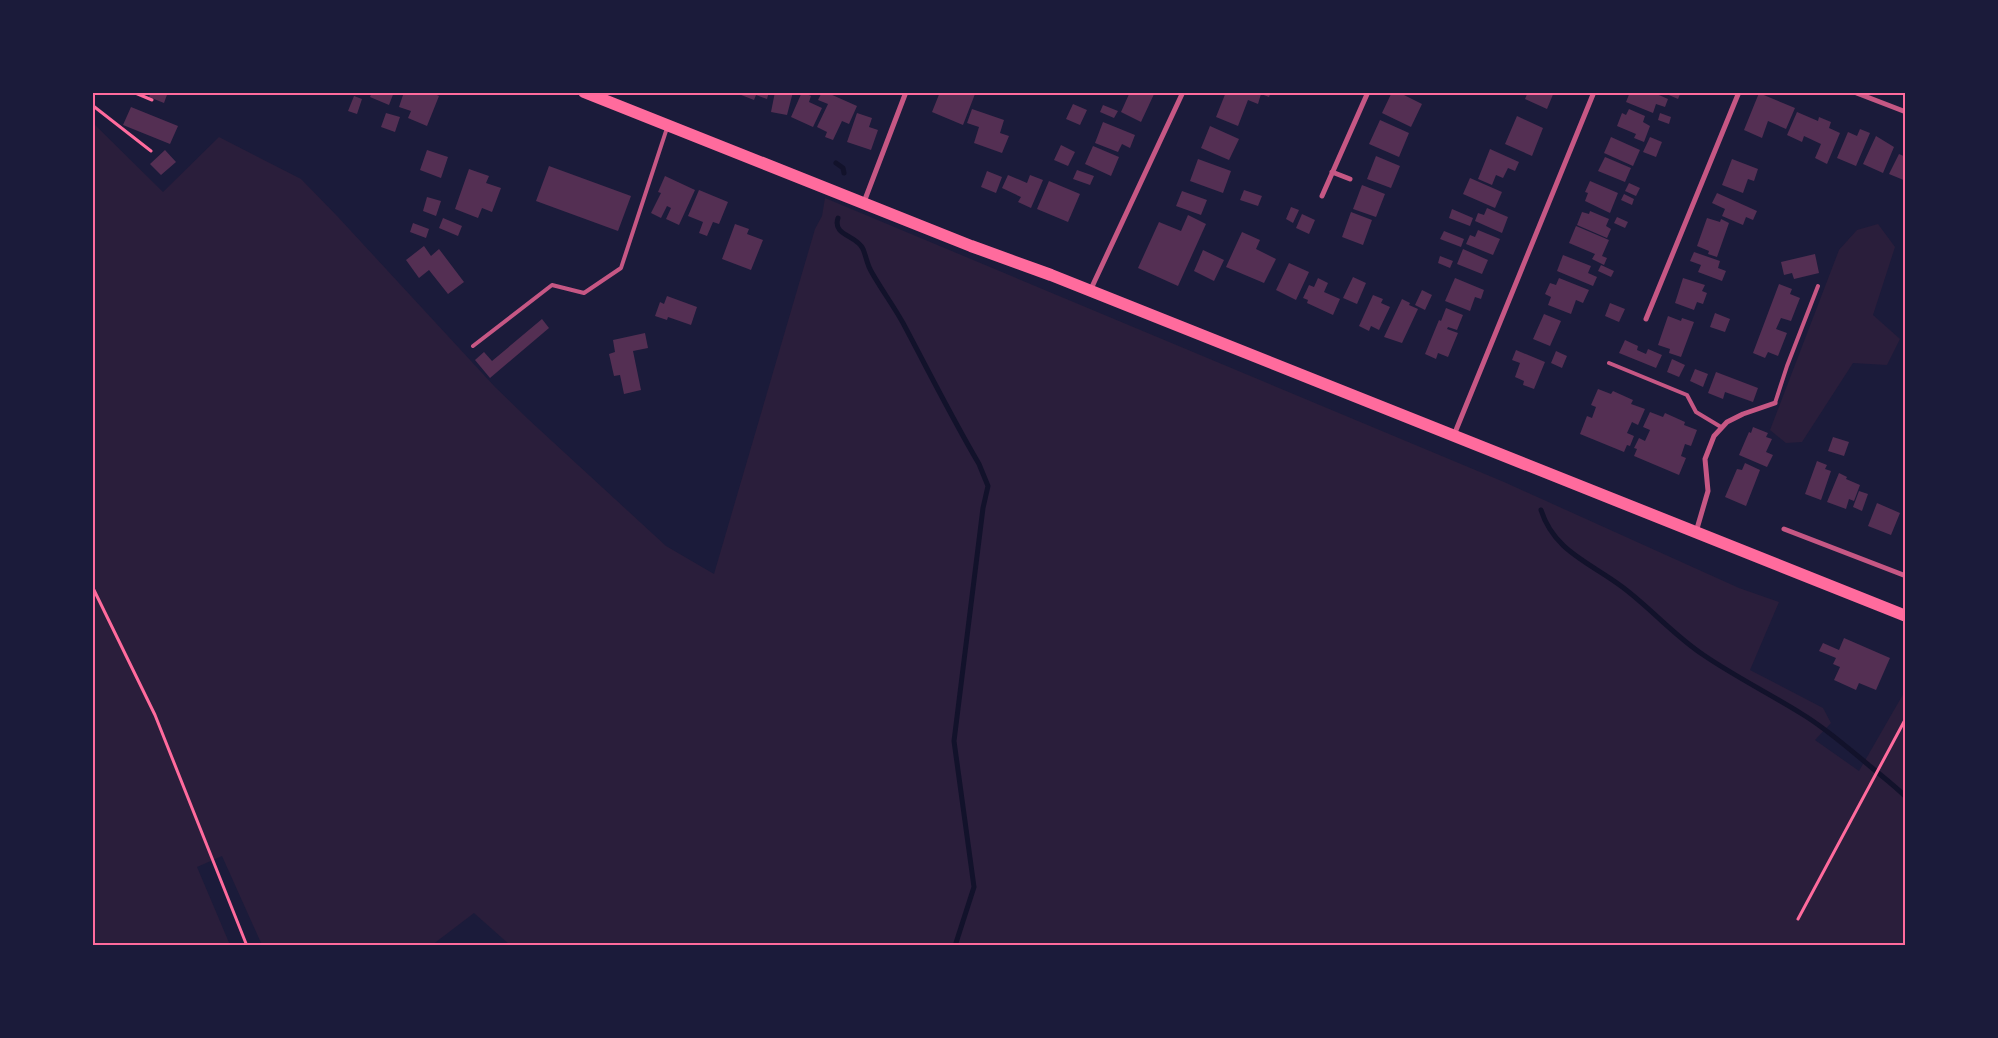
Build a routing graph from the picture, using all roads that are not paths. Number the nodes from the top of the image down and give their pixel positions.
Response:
1 (584, 92) edge
2 (906, 92) edge
3 (1183, 92) edge
4 (1368, 92) edge
5 (1594, 92) edge
6 (1739, 92) edge
7 (1854, 92) edge
8 (1906, 112) edge
9 (667, 126) junction
10 (1332, 172) junction
11 (1350, 179) dead end
12 (1322, 196) dead end
13 (863, 204) junction
14 (1818, 286) dead end
15 (1090, 291) junction
16 (1646, 319) dead end
17 (472, 346) dead end
18 (1609, 363) dead end
19 (1774, 403) joint
20 (1721, 427) junction
21 (1454, 436) junction
22 (1784, 529) dead end
23 (1696, 533) junction
24 (1906, 576) edge
25 (1906, 616) edge

1 - 9 main road
2 - 13 street
3 - 15 street
4 - 10 street
5 - 21 street
6 - 16 street
7 - 8 street
9 - 13 main road
9 - 17 lane
10 - 11 street
10 - 12 street
13 - 15 main road
14 - 19 lane
15 - 21 main road
18 - 20 lane
19 - 20 street
20 - 23 street
21 - 23 main road
22 - 24 street
23 - 25 main road

